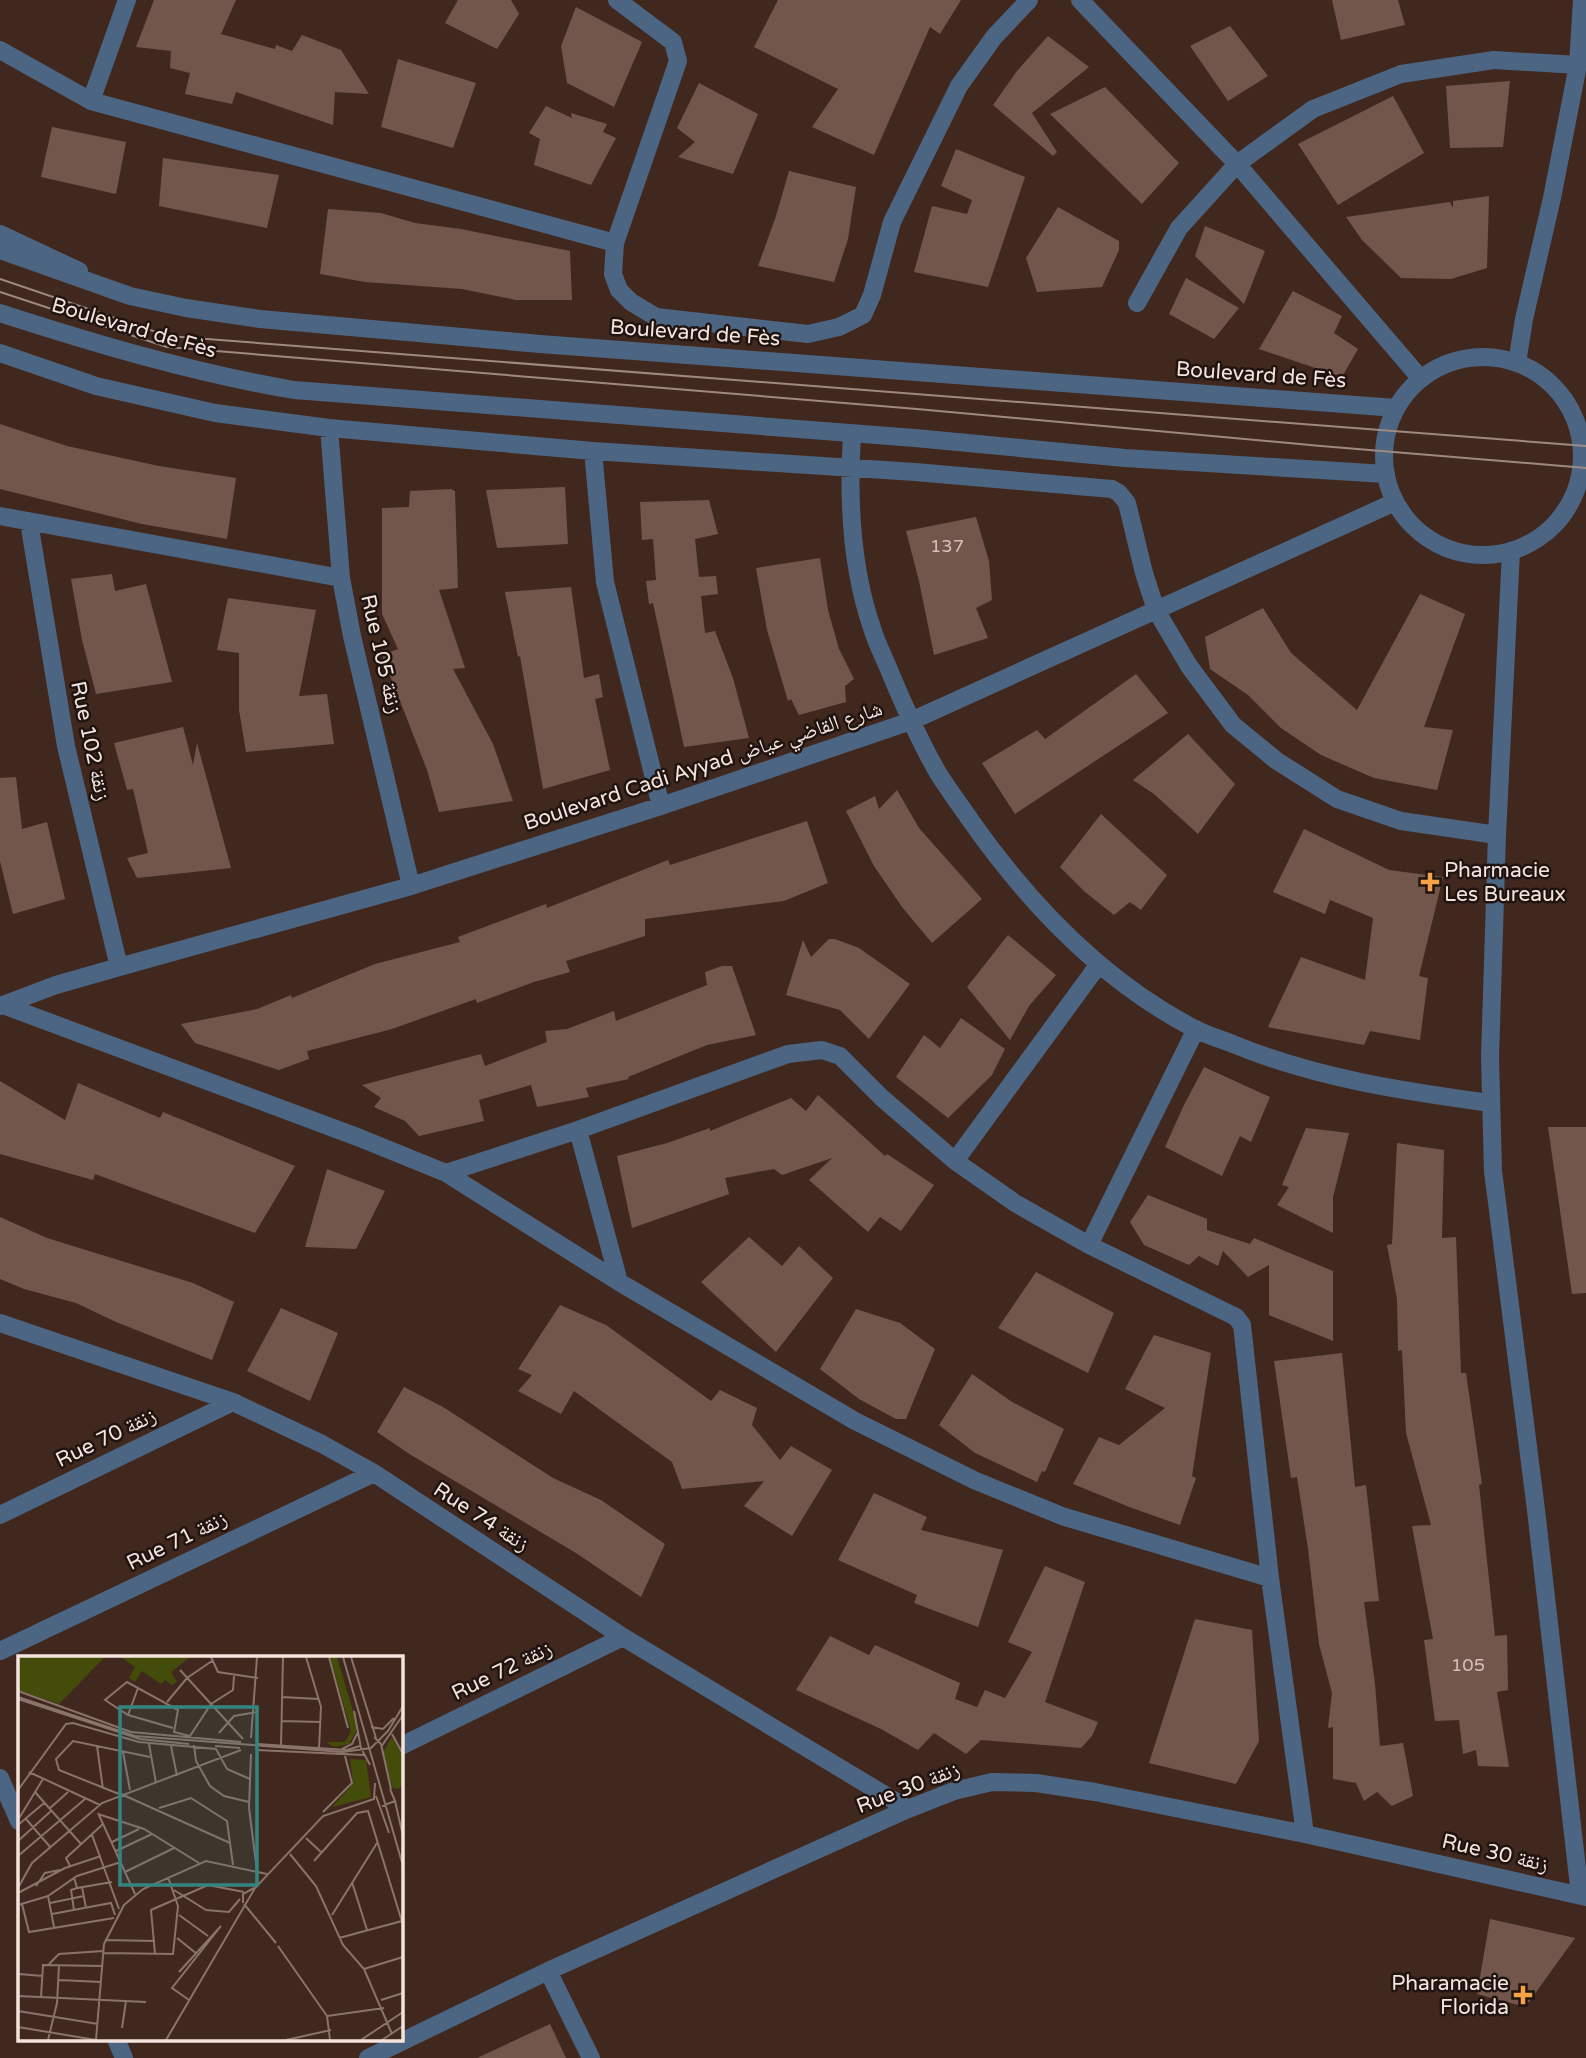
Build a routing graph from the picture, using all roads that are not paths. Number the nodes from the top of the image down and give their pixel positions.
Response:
1 (127, 0) edge
2 (617, 0) edge
3 (1029, 0) edge
4 (1080, 0) edge
5 (1582, 0) edge
6 (0, 50) edge
7 (1578, 65) junction
8 (91, 101) junction
9 (1237, 164) junction
10 (0, 234) edge
11 (615, 243) junction
12 (0, 250) edge
13 (130, 296) junction
14 (1137, 303) dead end
15 (0, 313) edge
16 (0, 353) edge
17 (1517, 363) junction
18 (1421, 379) junction
19 (1396, 408) junction
20 (329, 428) junction
21 (1583, 432) edge
22 (852, 435) junction
23 (593, 451) junction
24 (850, 468) junction
25 (1386, 474) junction
26 (1580, 496) edge
27 (1395, 502) junction
28 (0, 516) edge
29 (29, 522) junction
30 (1511, 551) junction
31 (341, 578) junction
32 (1156, 610) junction
33 (911, 721) junction
34 (661, 806) junction
35 (1497, 835) junction
36 (411, 886) junction
37 (1099, 964) junction
38 (119, 967) junction
39 (1, 1006) edge
40 (1196, 1029) junction
41 (1490, 1103) junction
42 (578, 1130) junction
43 (955, 1161) junction
44 (446, 1173) junction
45 (1089, 1245) junction
46 (619, 1282) junction
47 (0, 1323) edge
48 (233, 1402) junction
49 (374, 1473) junction
50 (0, 1515) edge
51 (1270, 1578) junction
52 (623, 1637) junction
53 (0, 1651) edge
54 (402, 1746) edge
55 (0, 1777) edge
56 (5, 1803) edge
57 (908, 1809) junction
58 (18, 1820) edge
59 (1305, 1834) junction
60 (1583, 1896) edge
61 (548, 1971) junction
62 (116, 2040) edge
63 (124, 2058) edge
64 (368, 2058) edge
65 (591, 2058) edge

1 - 8 street
2 - 11 street
3 - 11 street
4 - 9 street
5 - 7 street
6 - 8 street
7 - 9 street
7 - 17 street
8 - 11 street
9 - 14 street
9 - 18 street
10 - 13 street
12 - 13 street, Boulevard de Fès
13 - 19 street, Boulevard de Fès
15 - 22 street, Boulevard de Fès
16 - 20 street
17 - 18 street
17 - 21 street
18 - 19 street
19 - 25 street
20 - 23 street
20 - 31 street, Rue 105 زنقة
21 - 26 street
22 - 24 street
22 - 25 street, Boulevard de Fès
23 - 24 street
23 - 34 street
24 - 32 street
24 - 33 street
25 - 27 street
26 - 30 street
27 - 30 street
27 - 32 street, Boulevard Cadi Ayyad شارع القاضي عياض
28 - 29 street
29 - 31 street
29 - 38 street, Rue 102 زنقة
30 - 35 street
31 - 36 street, Rue 105 زنقة
32 - 33 street, Boulevard Cadi Ayyad شارع القاضي عياض
32 - 35 street
33 - 34 street, Boulevard Cadi Ayyad شارع القاضي عياض
33 - 37 street
34 - 36 street, Boulevard Cadi Ayyad شارع القاضي عياض
35 - 41 street
36 - 38 street, Boulevard Cadi Ayyad شارع القاضي عياض
37 - 40 street
37 - 43 street
38 - 39 street, Boulevard Cadi Ayyad شارع القاضي عياض
39 - 44 street
40 - 41 street
40 - 45 street
41 - 60 street
42 - 43 street
42 - 44 street
42 - 46 street
43 - 45 street
44 - 46 street
45 - 51 street
46 - 51 street
47 - 48 street, Rue 74 زنقة
48 - 49 street, Rue 74 زنقة
48 - 50 street, Rue 70 زنقة
49 - 52 street, Rue 74 زنقة
49 - 53 street, Rue 71 زنقة
51 - 59 street
52 - 54 street, Rue 72 زنقة
52 - 57 street, Rue 74 زنقة
55 - 56 street
56 - 58 street
57 - 59 street, Rue 30 زنقة
57 - 61 street, Rue 30 زنقة
59 - 60 street, Rue 30 زنقة
61 - 64 street, Rue 30 زنقة
61 - 65 street
62 - 63 street

